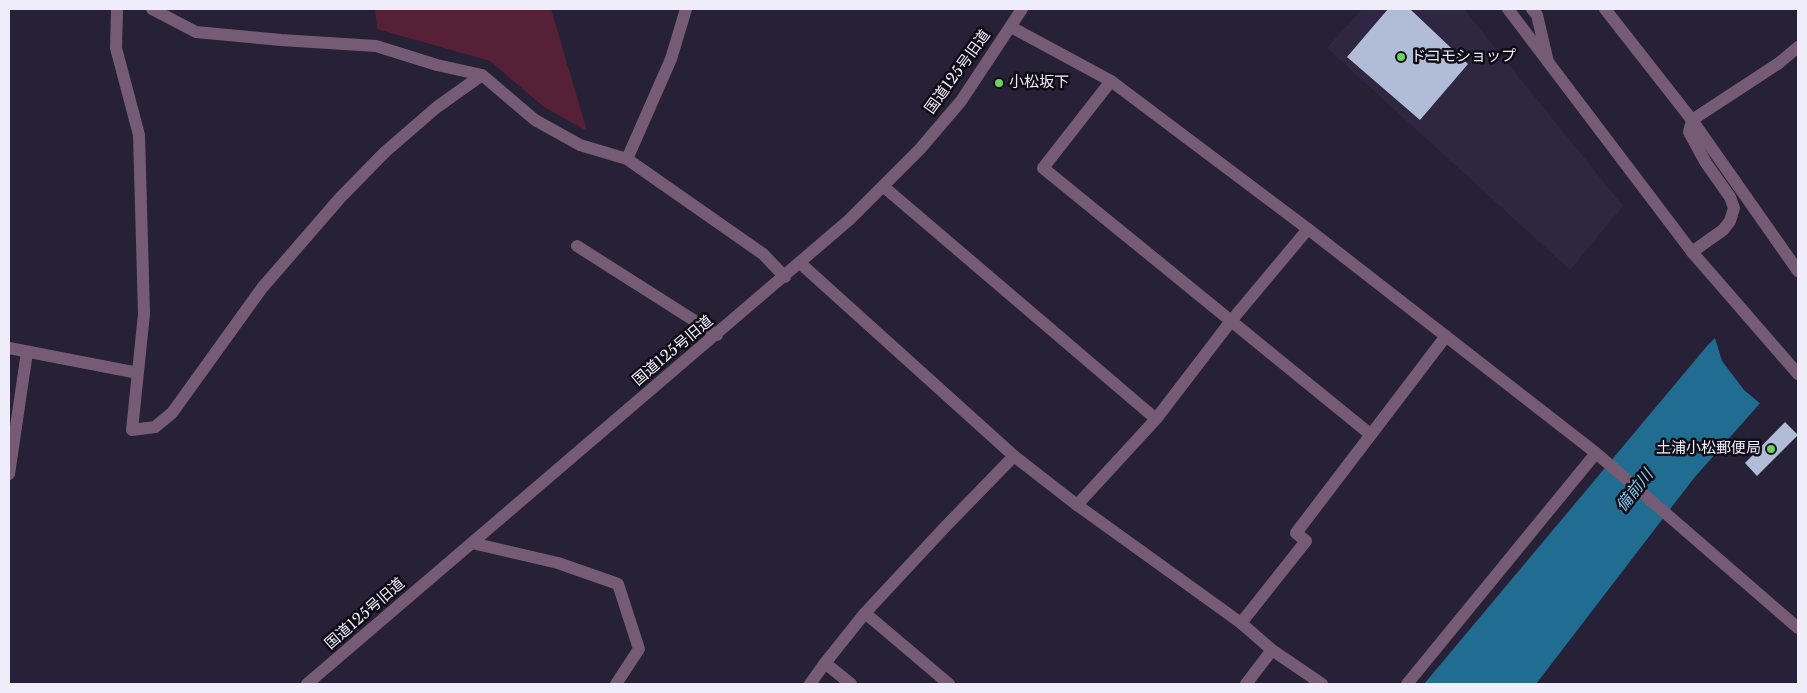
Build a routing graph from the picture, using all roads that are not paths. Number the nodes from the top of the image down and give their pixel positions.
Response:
1 (117, 9) edge
2 (152, 9) edge
3 (686, 9) edge
4 (1022, 9) edge
5 (1508, 9) edge
6 (1532, 9) edge
7 (1605, 9) edge
8 (1011, 27) junction
9 (1798, 47) edge
10 (1549, 65) junction
11 (482, 75) junction
12 (1111, 80) junction
13 (1692, 120) junction
14 (627, 160) junction
15 (884, 187) junction
16 (1308, 229) junction
17 (577, 246) dead end
18 (1692, 252) junction
19 (800, 263) junction
20 (1798, 271) edge
21 (785, 277) junction
22 (1231, 322) junction
23 (717, 335) junction
24 (1446, 336) junction
25 (9, 348) edge
26 (27, 352) junction
27 (1796, 372) edge
28 (138, 373) junction
29 (1156, 419) junction
30 (1370, 434) junction
31 (1014, 456) junction
32 (1600, 457) junction
33 (9, 474) edge
34 (1077, 505) junction
35 (472, 543) junction
36 (866, 613) junction
37 (1240, 623) junction
38 (1798, 628) edge
39 (1272, 650) junction
40 (825, 663) junction
41 (308, 684) edge
42 (616, 684) edge
43 (810, 684) edge
44 (851, 684) edge
45 (949, 684) edge
46 (1246, 684) edge
47 (1322, 684) edge
48 (1407, 684) edge

1 - 28 street
2 - 11 street
3 - 14 street
4 - 8 street, 国道125号旧道
5 - 10 street
6 - 10 street
7 - 13 street
8 - 12 street
8 - 15 street, 国道125号旧道
9 - 13 street
10 - 18 street
11 - 14 street
11 - 28 street
12 - 16 street
12 - 22 street
13 - 18 street
13 - 20 street
14 - 21 street
15 - 19 street, 国道125号旧道
15 - 29 street
16 - 22 street
16 - 24 street
17 - 23 street
18 - 27 street
19 - 21 street, 国道125号旧道
19 - 31 street
21 - 23 street, 国道125号旧道
22 - 29 street
22 - 30 street
23 - 35 street, 国道125号旧道
24 - 30 street
24 - 32 street
25 - 26 street
26 - 28 street
26 - 33 street
29 - 34 street
30 - 37 street
31 - 34 street
31 - 36 street
32 - 38 street
32 - 48 street
34 - 37 street
35 - 41 street, 国道125号旧道
35 - 42 street
36 - 40 street
36 - 45 street
37 - 39 street
39 - 46 street
39 - 47 street
40 - 43 street
40 - 44 street

